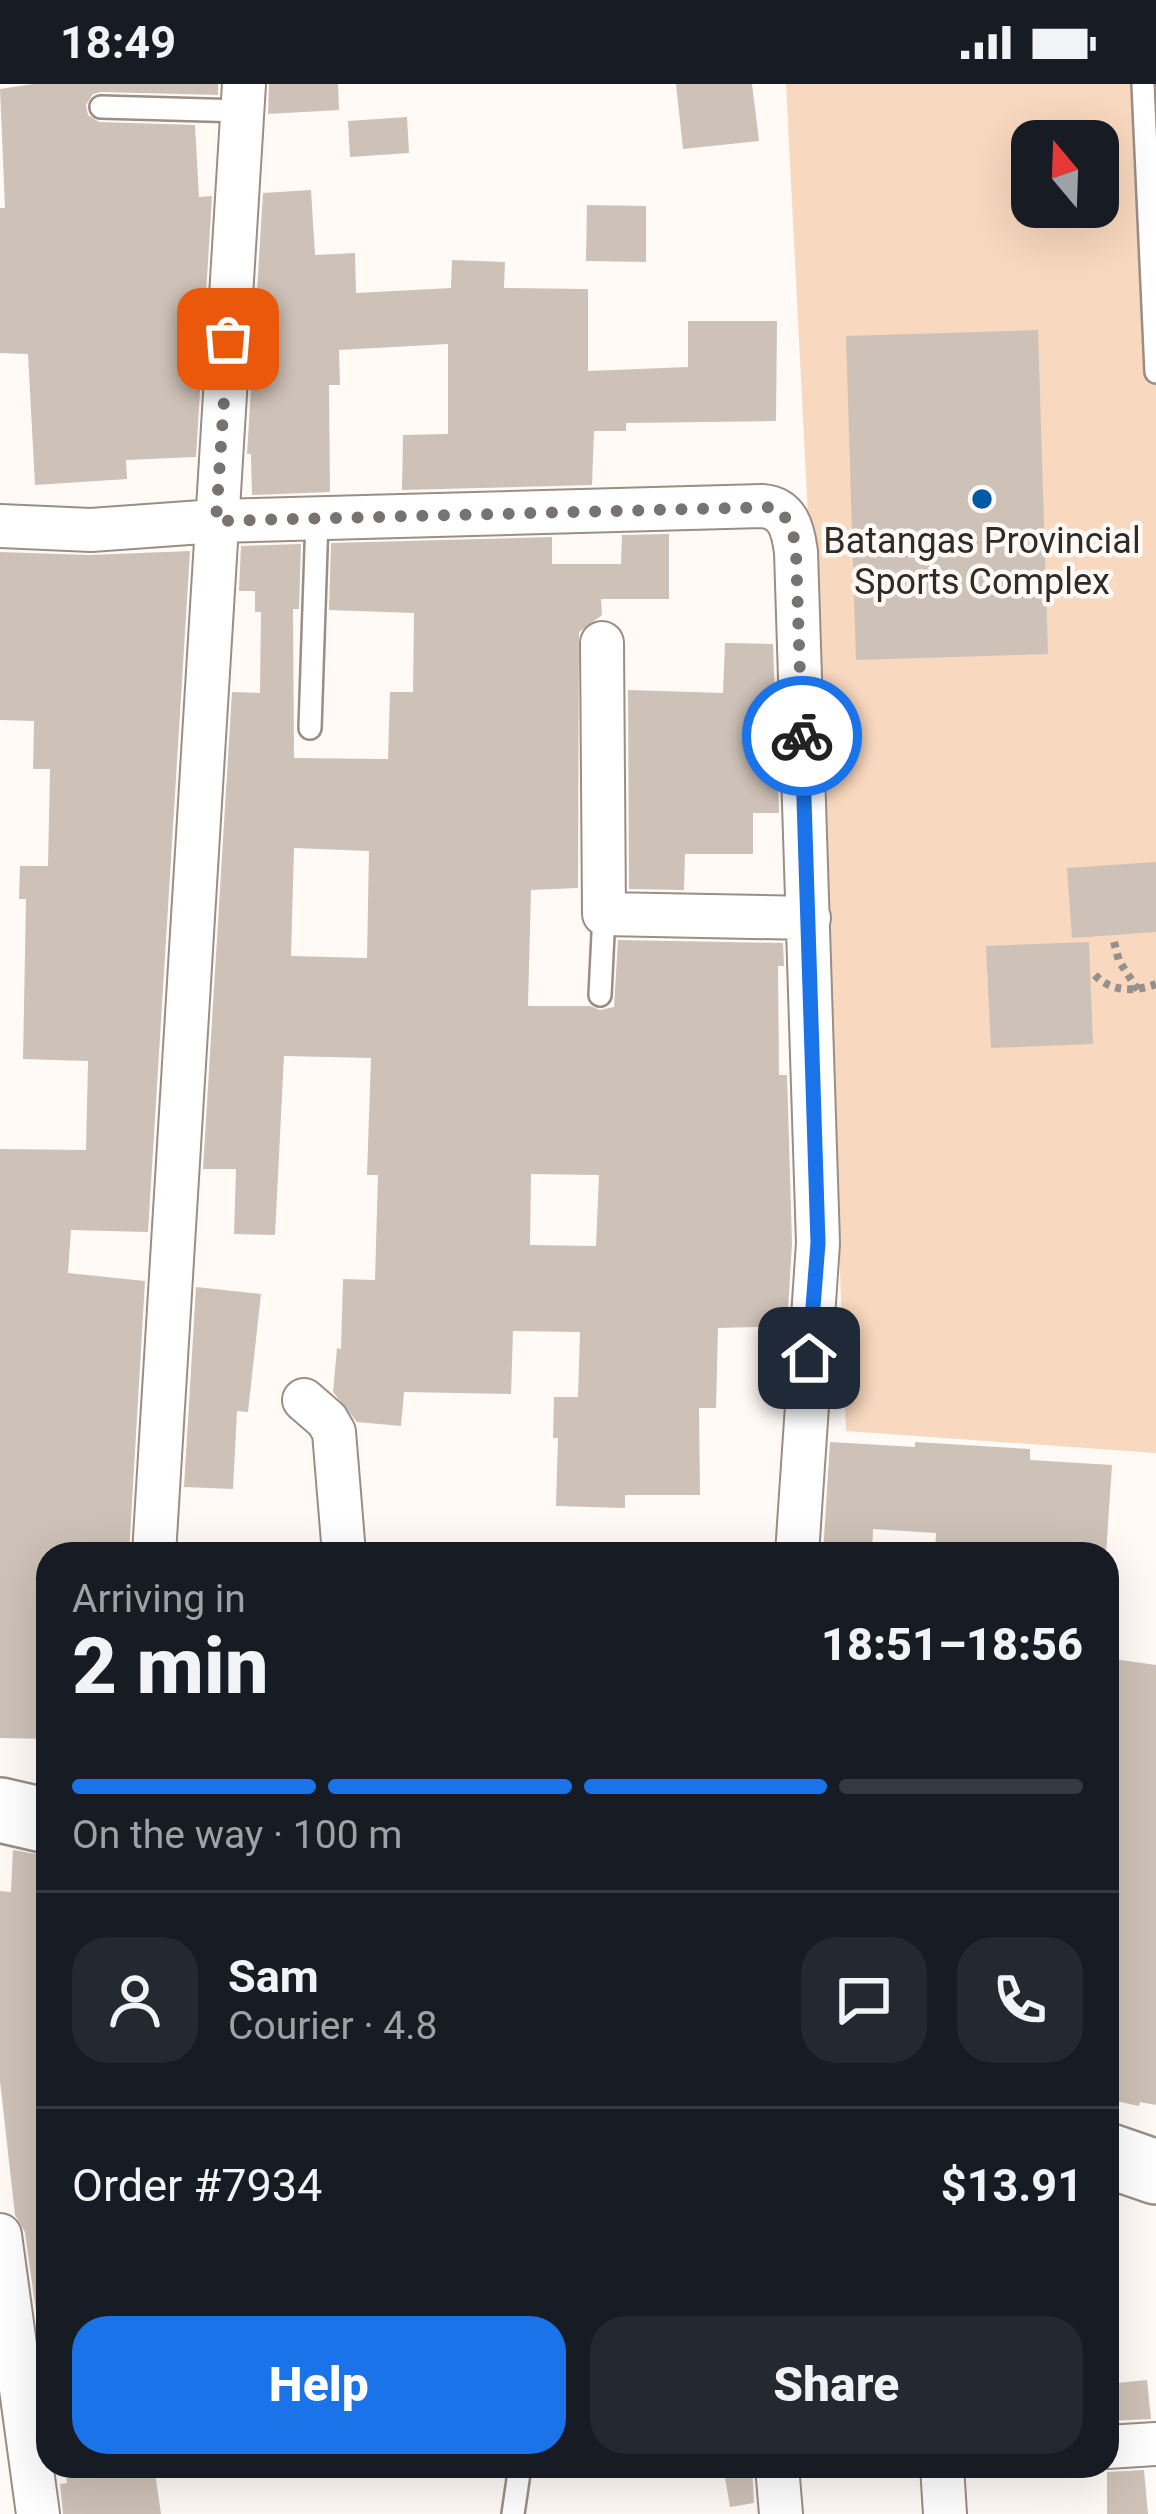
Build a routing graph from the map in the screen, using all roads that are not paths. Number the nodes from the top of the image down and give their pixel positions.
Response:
1 (1143, 84) edge
2 (243, 98) edge
3 (101, 107) dead end
4 (1156, 372) edge
5 (317, 518) junction
6 (216, 521) junction
7 (0, 526) edge
8 (602, 643) dead end
9 (310, 728) dead end
10 (604, 914) junction
11 (808, 918) junction
12 (600, 995) dead end
13 (304, 1400) dead end
14 (155, 1542) edge
15 (343, 1542) edge
16 (798, 1542) edge
17 (0, 1810) edge
18 (36, 1818) edge
19 (1119, 2159) edge
20 (1156, 2172) edge
21 (0, 2235) edge
22 (10, 2380) edge
23 (1156, 2444) edge
24 (1119, 2446) edge
25 (518, 2478) edge
26 (778, 2478) edge
27 (942, 2478) edge
28 (38, 2514) edge
29 (513, 2514) edge
30 (781, 2514) edge
31 (944, 2514) edge

1 - 4 lane
2 - 3 lane
2 - 6 street
5 - 6 street
5 - 9 lane
5 - 11 street
6 - 7 street
6 - 14 street
8 - 10 street
10 - 11 street
10 - 12 lane
11 - 16 street
13 - 15 street
17 - 18 main road
19 - 20 main road
21 - 22 street
22 - 28 street
23 - 24 street
25 - 29 lane
26 - 30 street
27 - 31 street

